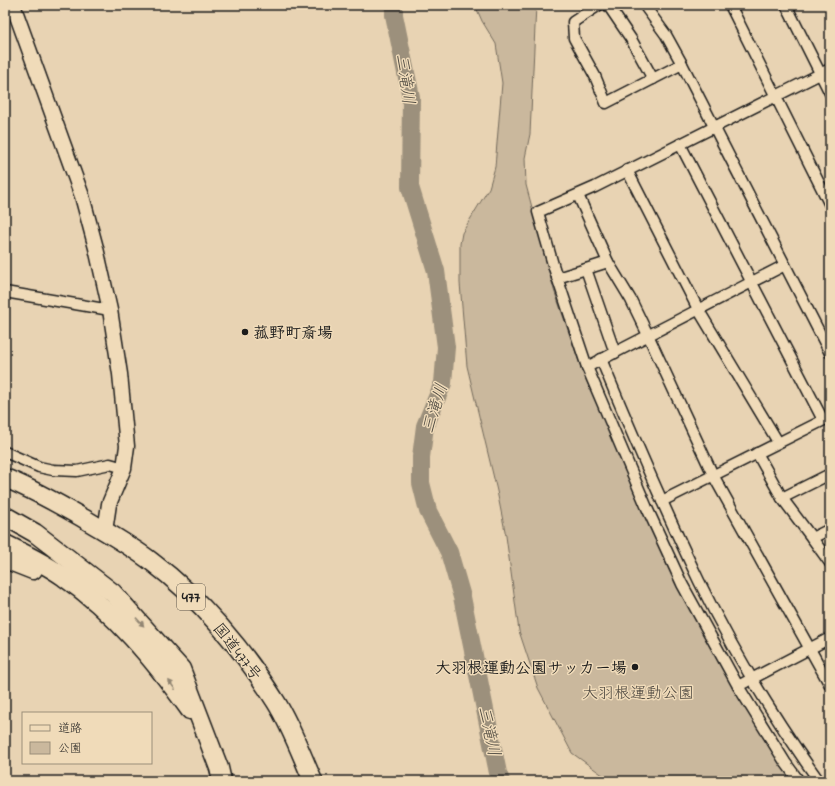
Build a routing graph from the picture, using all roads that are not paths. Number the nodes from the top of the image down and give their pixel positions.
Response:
1 (13, 5) edge
2 (598, 5) edge
3 (608, 5) edge
4 (644, 5) edge
5 (730, 5) edge
6 (786, 5) edge
7 (682, 64) junction
8 (830, 69) edge
9 (820, 74) junction
10 (653, 79) junction
11 (830, 93) edge
12 (775, 96) junction
13 (714, 127) junction
14 (680, 144) junction
15 (627, 170) junction
16 (578, 195) junction
17 (830, 205) edge
18 (608, 262) junction
19 (785, 265) junction
20 (586, 269) junction
21 (557, 278) junction
22 (751, 282) junction
23 (5, 292) edge
24 (698, 309) junction
25 (110, 310) junction
26 (648, 335) junction
27 (827, 341) edge
28 (615, 353) junction
29 (830, 353) edge
30 (601, 359) junction
31 (587, 367) junction
32 (826, 419) edge
33 (778, 442) junction
34 (5, 452) edge
35 (757, 453) junction
36 (124, 468) junction
37 (830, 474) edge
38 (713, 475) junction
39 (5, 478) edge
40 (782, 498) junction
41 (662, 501) junction
42 (5, 516) edge
43 (830, 529) edge
44 (105, 531) junction
45 (5, 532) edge
46 (812, 538) junction
47 (5, 544) edge
48 (5, 559) edge
49 (830, 564) edge
50 (107, 599) junction
51 (830, 638) edge
52 (809, 649) junction
53 (752, 679) junction
54 (830, 685) edge
55 (738, 686) junction
56 (222, 781) edge
57 (313, 781) edge
58 (799, 781) edge
59 (819, 781) edge

1 - 25 street
2 - 10 street
3 - 10 street
4 - 7 street
5 - 12 street
6 - 9 street
7 - 10 street
7 - 13 street
8 - 9 street
9 - 11 street
9 - 12 street
12 - 13 street
12 - 17 street
13 - 14 street
13 - 19 street
14 - 15 street
14 - 22 street
15 - 16 street
15 - 24 street
16 - 18 street
16 - 21 street
18 - 20 street
18 - 26 street
19 - 22 street
19 - 27 street
20 - 21 street
20 - 28 street
21 - 31 street
22 - 24 street
22 - 32 street
23 - 25 street
24 - 26 street
24 - 33 street
25 - 36 street
26 - 28 street
26 - 38 street
27 - 29 street
28 - 30 street
30 - 31 street
30 - 41 street
31 - 55 street
32 - 33 street
33 - 35 street
34 - 36 street
35 - 38 street
35 - 40 street
36 - 44 street
37 - 40 street
38 - 41 street
38 - 52 street
39 - 44 highway, 国道477号 / 477
40 - 46 street
41 - 53 street
42 - 50 highway
43 - 46 street
44 - 57 highway, 国道477号 / 477
45 - 50 highway
46 - 49 street
47 - 50 highway
48 - 50 highway
50 - 56 highway
51 - 52 street
52 - 53 street
52 - 54 street
53 - 55 street
53 - 59 street
55 - 58 street

